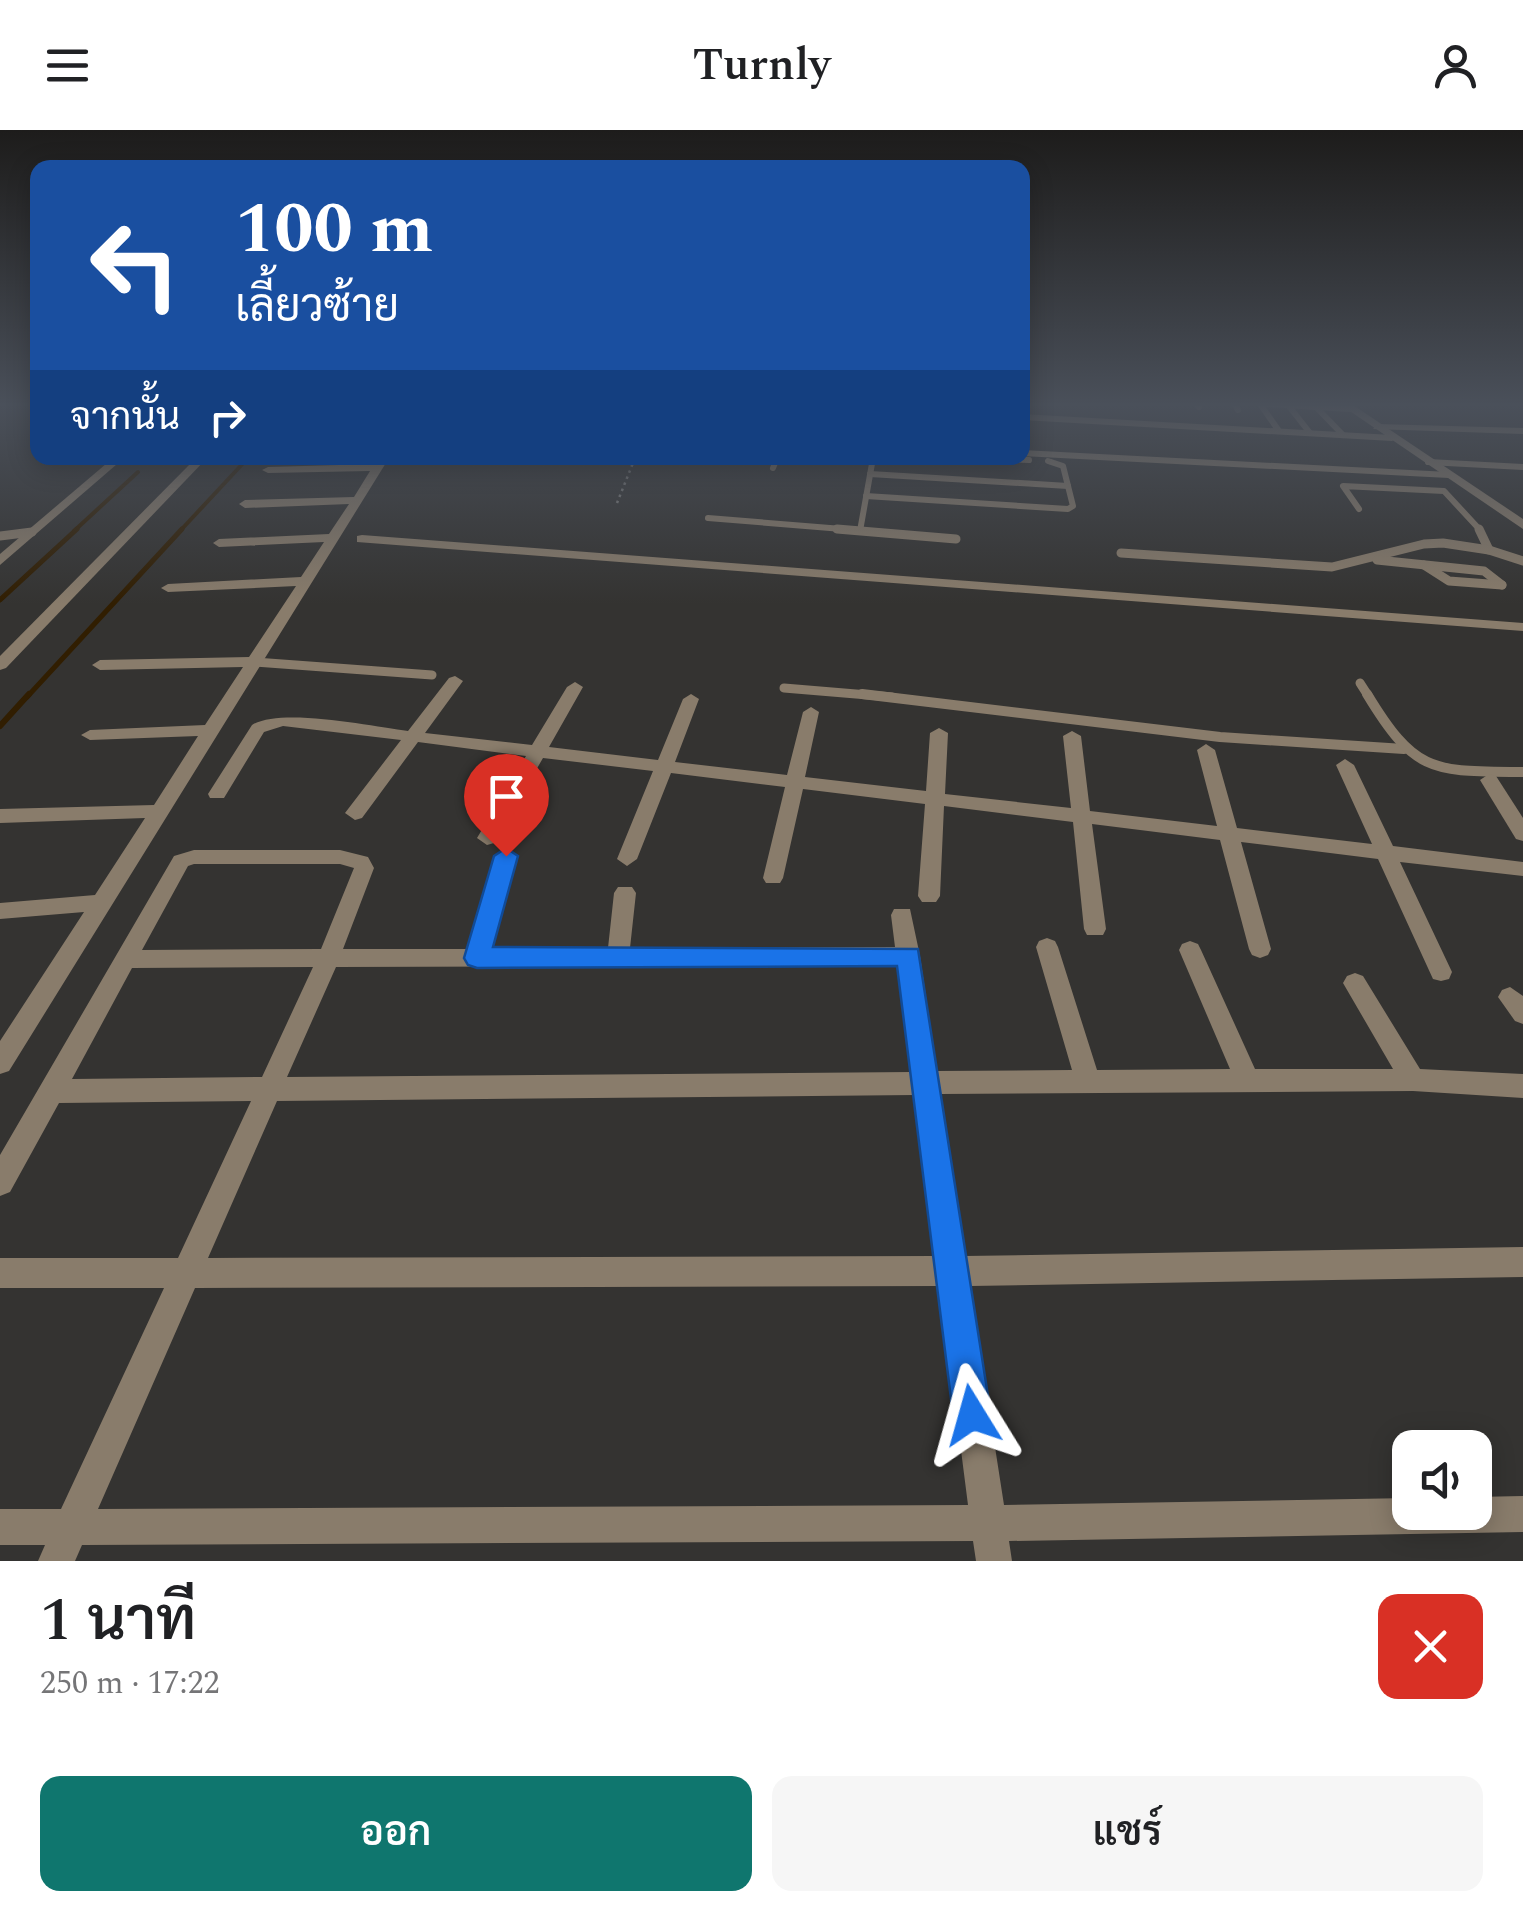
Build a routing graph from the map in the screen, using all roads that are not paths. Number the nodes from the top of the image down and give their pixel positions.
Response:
1 (105, 470) edge
2 (191, 470) edge
3 (268, 470) dead end
4 (271, 470) edge
5 (377, 470) edge
6 (871, 470) edge
7 (1061, 470) edge
8 (1328, 470) edge
9 (1439, 470) edge
10 (870, 474) junction
11 (1448, 476) junction
12 (1068, 486) junction
13 (866, 496) junction
14 (358, 500) junction
15 (245, 504) dead end
16 (1360, 508) dead end
17 (708, 518) dead end
18 (1523, 525) edge
19 (860, 531) junction
20 (32, 532) junction
21 (0, 536) edge
22 (334, 538) junction
23 (362, 539) dead end
24 (956, 539) dead end
25 (219, 542) dead end
26 (1488, 550) junction
27 (1121, 553) dead end
28 (1371, 559) junction
29 (1523, 560) edge
30 (0, 561) edge
31 (1424, 565) junction
32 (306, 581) junction
33 (168, 588) dead end
34 (1523, 628) edge
35 (255, 662) junction
36 (0, 665) edge
37 (100, 665) dead end
38 (432, 675) dead end
39 (456, 681) dead end
40 (1360, 683) dead end
41 (575, 687) dead end
42 (784, 688) dead end
43 (691, 700) dead end
44 (811, 712) dead end
45 (210, 730) junction
46 (939, 733) dead end
47 (90, 735) dead end
48 (1072, 736) dead end
49 (412, 738) junction
50 (1404, 749) junction
51 (1206, 750) dead end
52 (537, 752) junction
53 (1345, 765) dead end
54 (664, 766) junction
55 (1523, 772) edge
56 (1489, 780) dead end
57 (796, 782) junction
58 (218, 794) dead end
59 (936, 799) junction
60 (157, 811) junction
61 (355, 812) dead end
62 (0, 816) edge
63 (1079, 816) junction
64 (1227, 834) junction
65 (1523, 834) edge
66 (487, 838) dead end
67 (1385, 852) junction
68 (506, 856) dead end
69 (627, 859) dead end
70 (1523, 869) edge
71 (773, 878) dead end
72 (625, 893) dead end
73 (930, 896) dead end
74 (100, 903) junction
75 (0, 910) edge
76 (902, 915) dead end
77 (1095, 930) dead end
78 (1047, 947) dead end
79 (1260, 949) dead end
80 (1190, 950) dead end
81 (909, 956) junction
82 (329, 957) junction
83 (477, 958) junction
84 (127, 959) junction
85 (618, 959) junction
86 (1441, 972) dead end
87 (1354, 983) dead end
88 (10, 1033) edge
89 (0, 1064) edge
90 (1248, 1080) junction
91 (1413, 1080) junction
92 (1089, 1084) junction
93 (928, 1086) junction
94 (1523, 1086) edge
95 (271, 1087) junction
96 (54, 1090) junction
97 (0, 1182) edge
98 (1523, 1262) edge
99 (186, 1270) junction
100 (951, 1271) junction
101 (0, 1273) edge
102 (1523, 1514) edge
103 (988, 1523) junction
104 (0, 1526) edge
105 (71, 1526) junction
106 (56, 1561) edge
107 (994, 1561) edge

1 - 20 street
2 - 36 street
3 - 4 street
5 - 14 street
6 - 10 lane
7 - 12 lane
8 - 11 lane
9 - 11 street
10 - 12 lane
10 - 13 lane
11 - 18 street
12 - 13 lane
13 - 19 lane
14 - 15 street
14 - 22 street
16 - 26 lane
17 - 19 lane
19 - 24 lane
20 - 21 lane
20 - 30 street
22 - 25 street
22 - 32 street
23 - 34 street
26 - 28 lane
26 - 29 lane
27 - 28 lane
28 - 31 lane
31 - 31 lane
32 - 33 street
32 - 35 street
35 - 37 street
35 - 38 lane
35 - 45 street
39 - 49 street
40 - 50 lane
41 - 52 street
42 - 50 lane
43 - 54 street
44 - 57 street
45 - 47 street
45 - 60 street
46 - 59 street
48 - 63 street
49 - 52 street
49 - 58 street
49 - 61 street
50 - 55 lane
51 - 64 street
52 - 54 street
52 - 66 street
53 - 67 street
54 - 57 street
54 - 69 street
56 - 65 street
57 - 59 street
57 - 71 street
59 - 63 street
59 - 73 street
60 - 62 street
60 - 74 street
63 - 64 street
63 - 77 street
64 - 67 street
64 - 79 street
67 - 70 street
67 - 86 street
68 - 83 street
72 - 85 street
74 - 75 street
74 - 88 street
76 - 81 street
78 - 92 street
80 - 90 street
81 - 85 street
81 - 93 street
82 - 83 street
82 - 84 street
82 - 84 street
82 - 95 street
83 - 85 street
84 - 96 street
87 - 91 street
88 - 89 street
90 - 91 street
90 - 92 street
91 - 94 street
92 - 93 street
93 - 95 street
93 - 100 street
95 - 96 street
95 - 99 street
96 - 97 street
98 - 100 street
99 - 100 street
99 - 101 street
99 - 105 street
100 - 103 street
102 - 103 street
103 - 105 street
103 - 107 street
104 - 105 street
105 - 106 street

